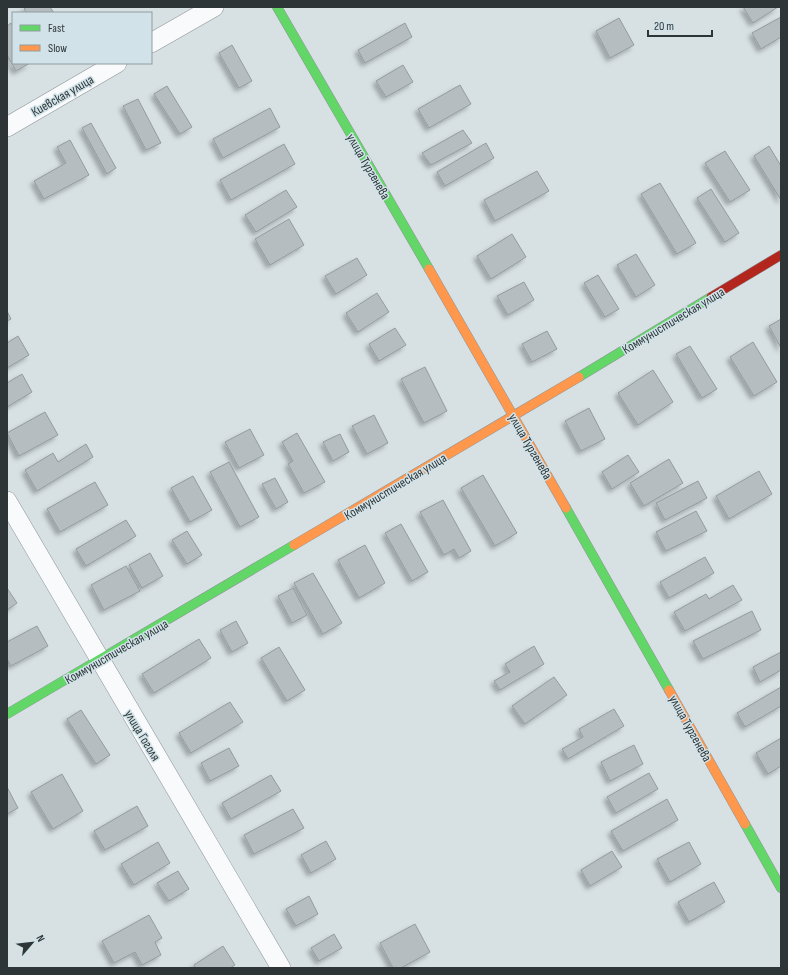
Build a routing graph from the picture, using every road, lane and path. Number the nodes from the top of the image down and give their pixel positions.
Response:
1 (214, 7) edge
2 (277, 7) edge
3 (152, 42) edge
4 (115, 64) edge
5 (7, 127) edge
6 (781, 255) edge
7 (514, 416) junction
8 (7, 501) edge
9 (100, 661) junction
10 (7, 714) edge
11 (781, 888) edge
12 (281, 968) edge

1 - 3 street
2 - 7 street, улица Тургенева
4 - 5 street, Киевская улица
6 - 7 street, Коммунистическая улица
7 - 9 street, Коммунистическая улица
7 - 11 street, улица Тургенева
8 - 9 street, улица Гоголя
9 - 10 street, Коммунистическая улица
9 - 12 street, улица Гоголя

